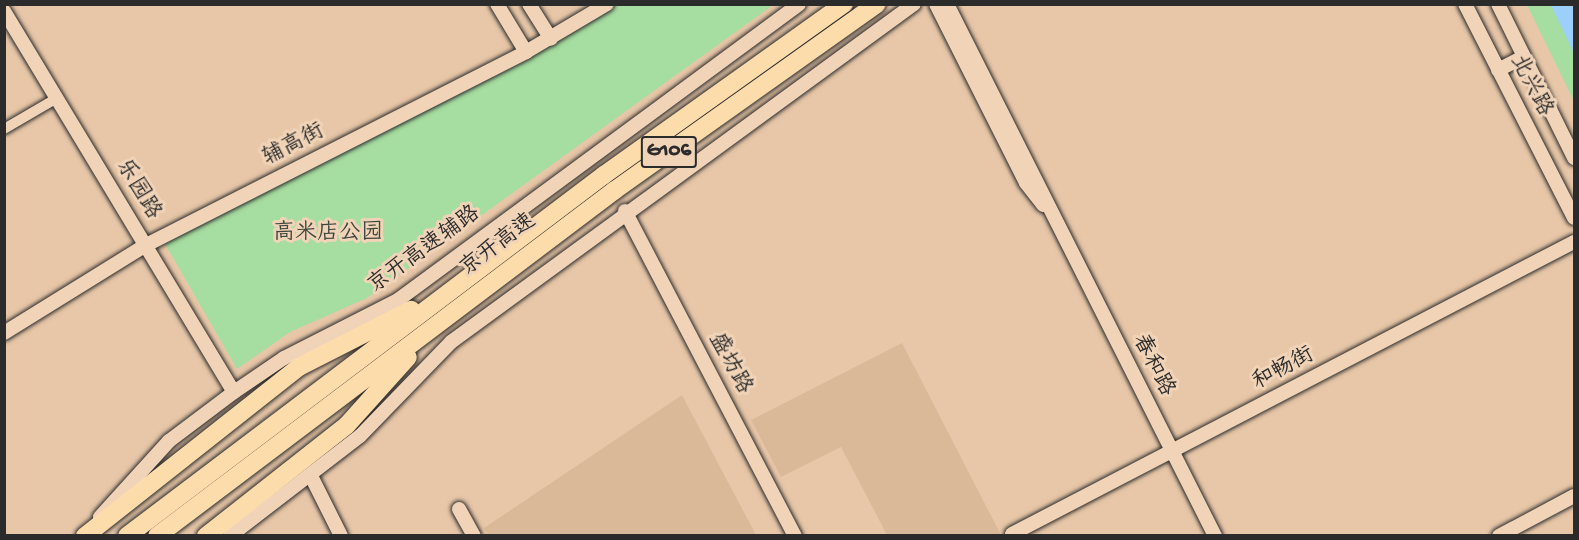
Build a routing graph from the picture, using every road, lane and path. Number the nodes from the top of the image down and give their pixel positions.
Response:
1 (497, 4) edge
2 (529, 4) edge
3 (607, 4) edge
4 (799, 4) edge
5 (844, 4) edge
6 (877, 4) edge
7 (914, 4) edge
8 (936, 4) edge
9 (947, 4) edge
10 (1465, 4) edge
11 (1498, 4) edge
12 (4, 10) edge
13 (550, 39) junction
14 (526, 52) junction
15 (1524, 57) junction
16 (1498, 70) junction
17 (57, 98) junction
18 (4, 129) edge
19 (1575, 158) edge
20 (622, 214) junction
21 (1051, 216) junction
22 (1575, 218) edge
23 (1575, 242) edge
24 (146, 245) junction
25 (458, 296) junction
26 (4, 333) edge
27 (234, 392) junction
28 (1172, 453) junction
29 (311, 476) junction
30 (1575, 496) edge
31 (459, 509) dead end
32 (1013, 535) edge
33 (84, 536) edge
34 (127, 536) edge
35 (157, 536) edge
36 (206, 536) edge
37 (230, 536) edge
38 (341, 536) edge
39 (474, 536) edge
40 (785, 536) edge
41 (795, 536) edge
42 (1215, 536) edge
43 (1499, 536) edge

1 - 14 street
2 - 13 street
3 - 13 street, 辅高街
4 - 27 street, 京开高速辅路
5 - 25 highway, 京开高速 / G106
6 - 25 highway, 京开高速 / G106
7 - 20 street
8 - 21 street, 春和路
9 - 21 street, 春和路
10 - 16 street, 北兴路
11 - 15 street, 北兴路
12 - 17 street, 乐园路
13 - 14 street, 辅高街
14 - 24 street, 辅高街
15 - 16 street
15 - 19 street, 北兴路
16 - 22 street, 北兴路
17 - 18 street
17 - 24 street, 乐园路
20 - 29 street
20 - 40 street, 盛坊路
20 - 41 street, 盛坊路
21 - 28 street, 春和路
23 - 28 street, 和畅街
24 - 26 street, 辅高街
24 - 27 street, 乐园路
25 - 33 highway
25 - 34 highway, 京开高速 / G106
25 - 35 highway, 京开高速 / G106
25 - 36 highway
27 - 33 street, 京开高速辅路
28 - 32 street, 和畅街
28 - 42 street, 春和路
29 - 37 street
29 - 38 street
30 - 43 street
31 - 39 street

